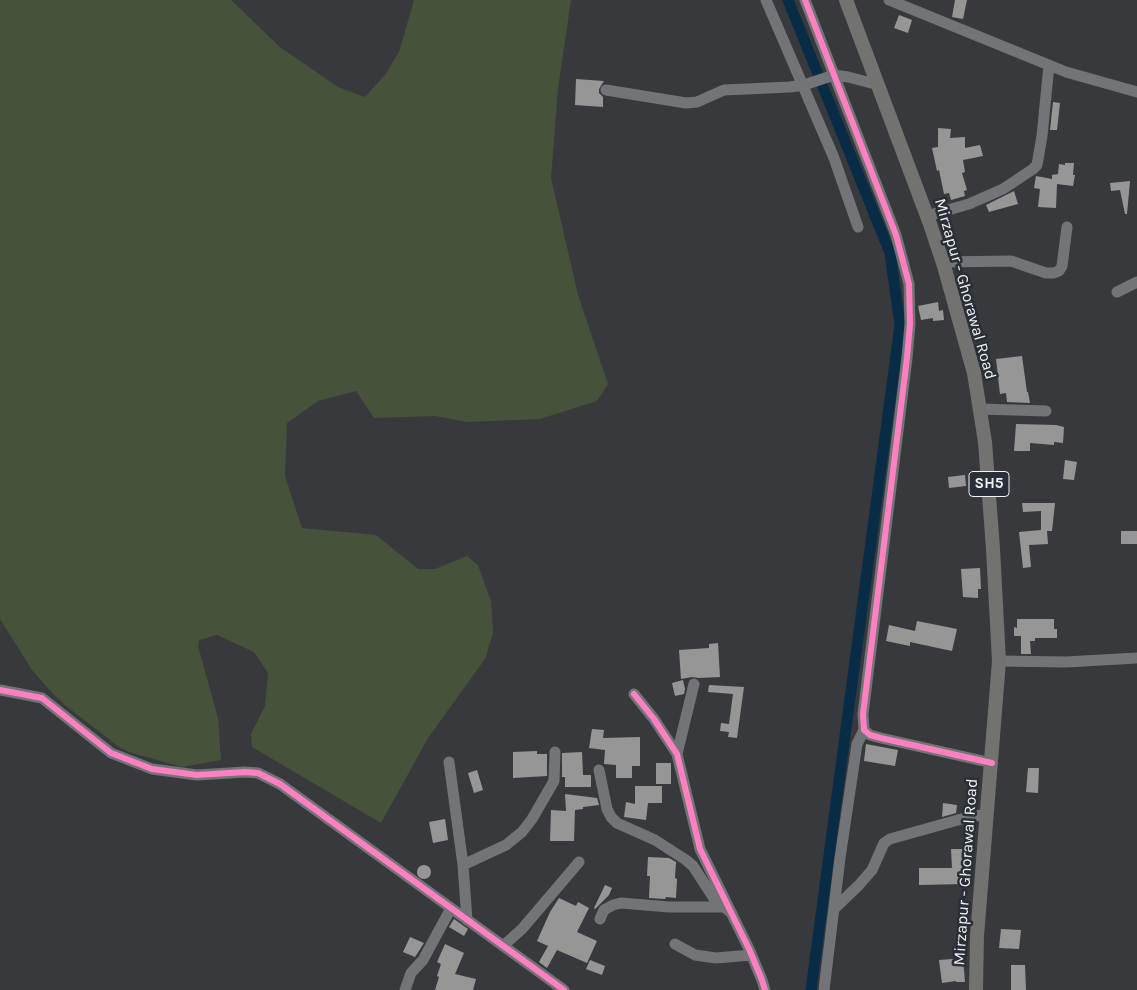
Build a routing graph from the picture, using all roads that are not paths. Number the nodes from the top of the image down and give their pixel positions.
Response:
1 (766, 0) edge
2 (804, 0) edge
3 (846, 0) edge
4 (889, 0) edge
5 (1049, 65) junction
6 (831, 76) junction
7 (806, 84) junction
8 (879, 85) junction
9 (606, 90) dead end
10 (1137, 92) edge
11 (927, 216) junction
12 (858, 227) dead end
13 (1067, 227) dead end
14 (942, 262) junction
15 (1137, 282) edge
16 (1117, 292) dead end
17 (980, 408) junction
18 (1046, 411) dead end
19 (1137, 658) edge
20 (999, 661) junction
21 (694, 684) dead end
22 (0, 690) edge
23 (634, 694) dead end
24 (864, 730) junction
25 (556, 752) dead end
26 (677, 754) junction
27 (449, 762) dead end
28 (992, 763) junction
29 (599, 770) dead end
30 (987, 814) junction
31 (579, 862) dead end
32 (463, 865) junction
33 (722, 907) junction
34 (450, 908) junction
35 (834, 909) junction
36 (732, 914) junction
37 (467, 920) junction
38 (600, 920) dead end
39 (675, 944) dead end
40 (503, 946) junction
41 (751, 955) junction
42 (405, 990) edge
43 (564, 990) edge
44 (765, 990) edge
45 (824, 990) edge
46 (976, 990) edge

1 - 7 street
2 - 6 street
3 - 8 main road, Mirzapur - Ghorawal Road / SH5
4 - 5 street
5 - 10 street
5 - 11 street
6 - 7 street
6 - 8 street
6 - 24 street
7 - 9 street
7 - 12 street
8 - 11 main road, Mirzapur - Ghorawal Road / SH5
11 - 14 main road, Mirzapur - Ghorawal Road / SH5
13 - 14 street
14 - 17 main road, Mirzapur - Ghorawal Road / SH5
15 - 16 street
17 - 18 street
17 - 20 main road, Mirzapur - Ghorawal Road / SH5
19 - 20 street
20 - 28 main road, Mirzapur - Ghorawal Road / SH5
21 - 26 street
22 - 34 street
23 - 26 street
24 - 28 street
24 - 35 street
25 - 32 street
26 - 36 street
27 - 32 street
28 - 30 main road, Mirzapur - Ghorawal Road / SH5
29 - 33 street
30 - 35 street
30 - 46 main road, Mirzapur - Ghorawal Road / SH5
31 - 40 street
32 - 37 street
33 - 36 street
33 - 38 street
34 - 37 street
34 - 42 street
35 - 45 street
36 - 41 street
37 - 40 street
39 - 41 street
40 - 43 street
41 - 44 street

